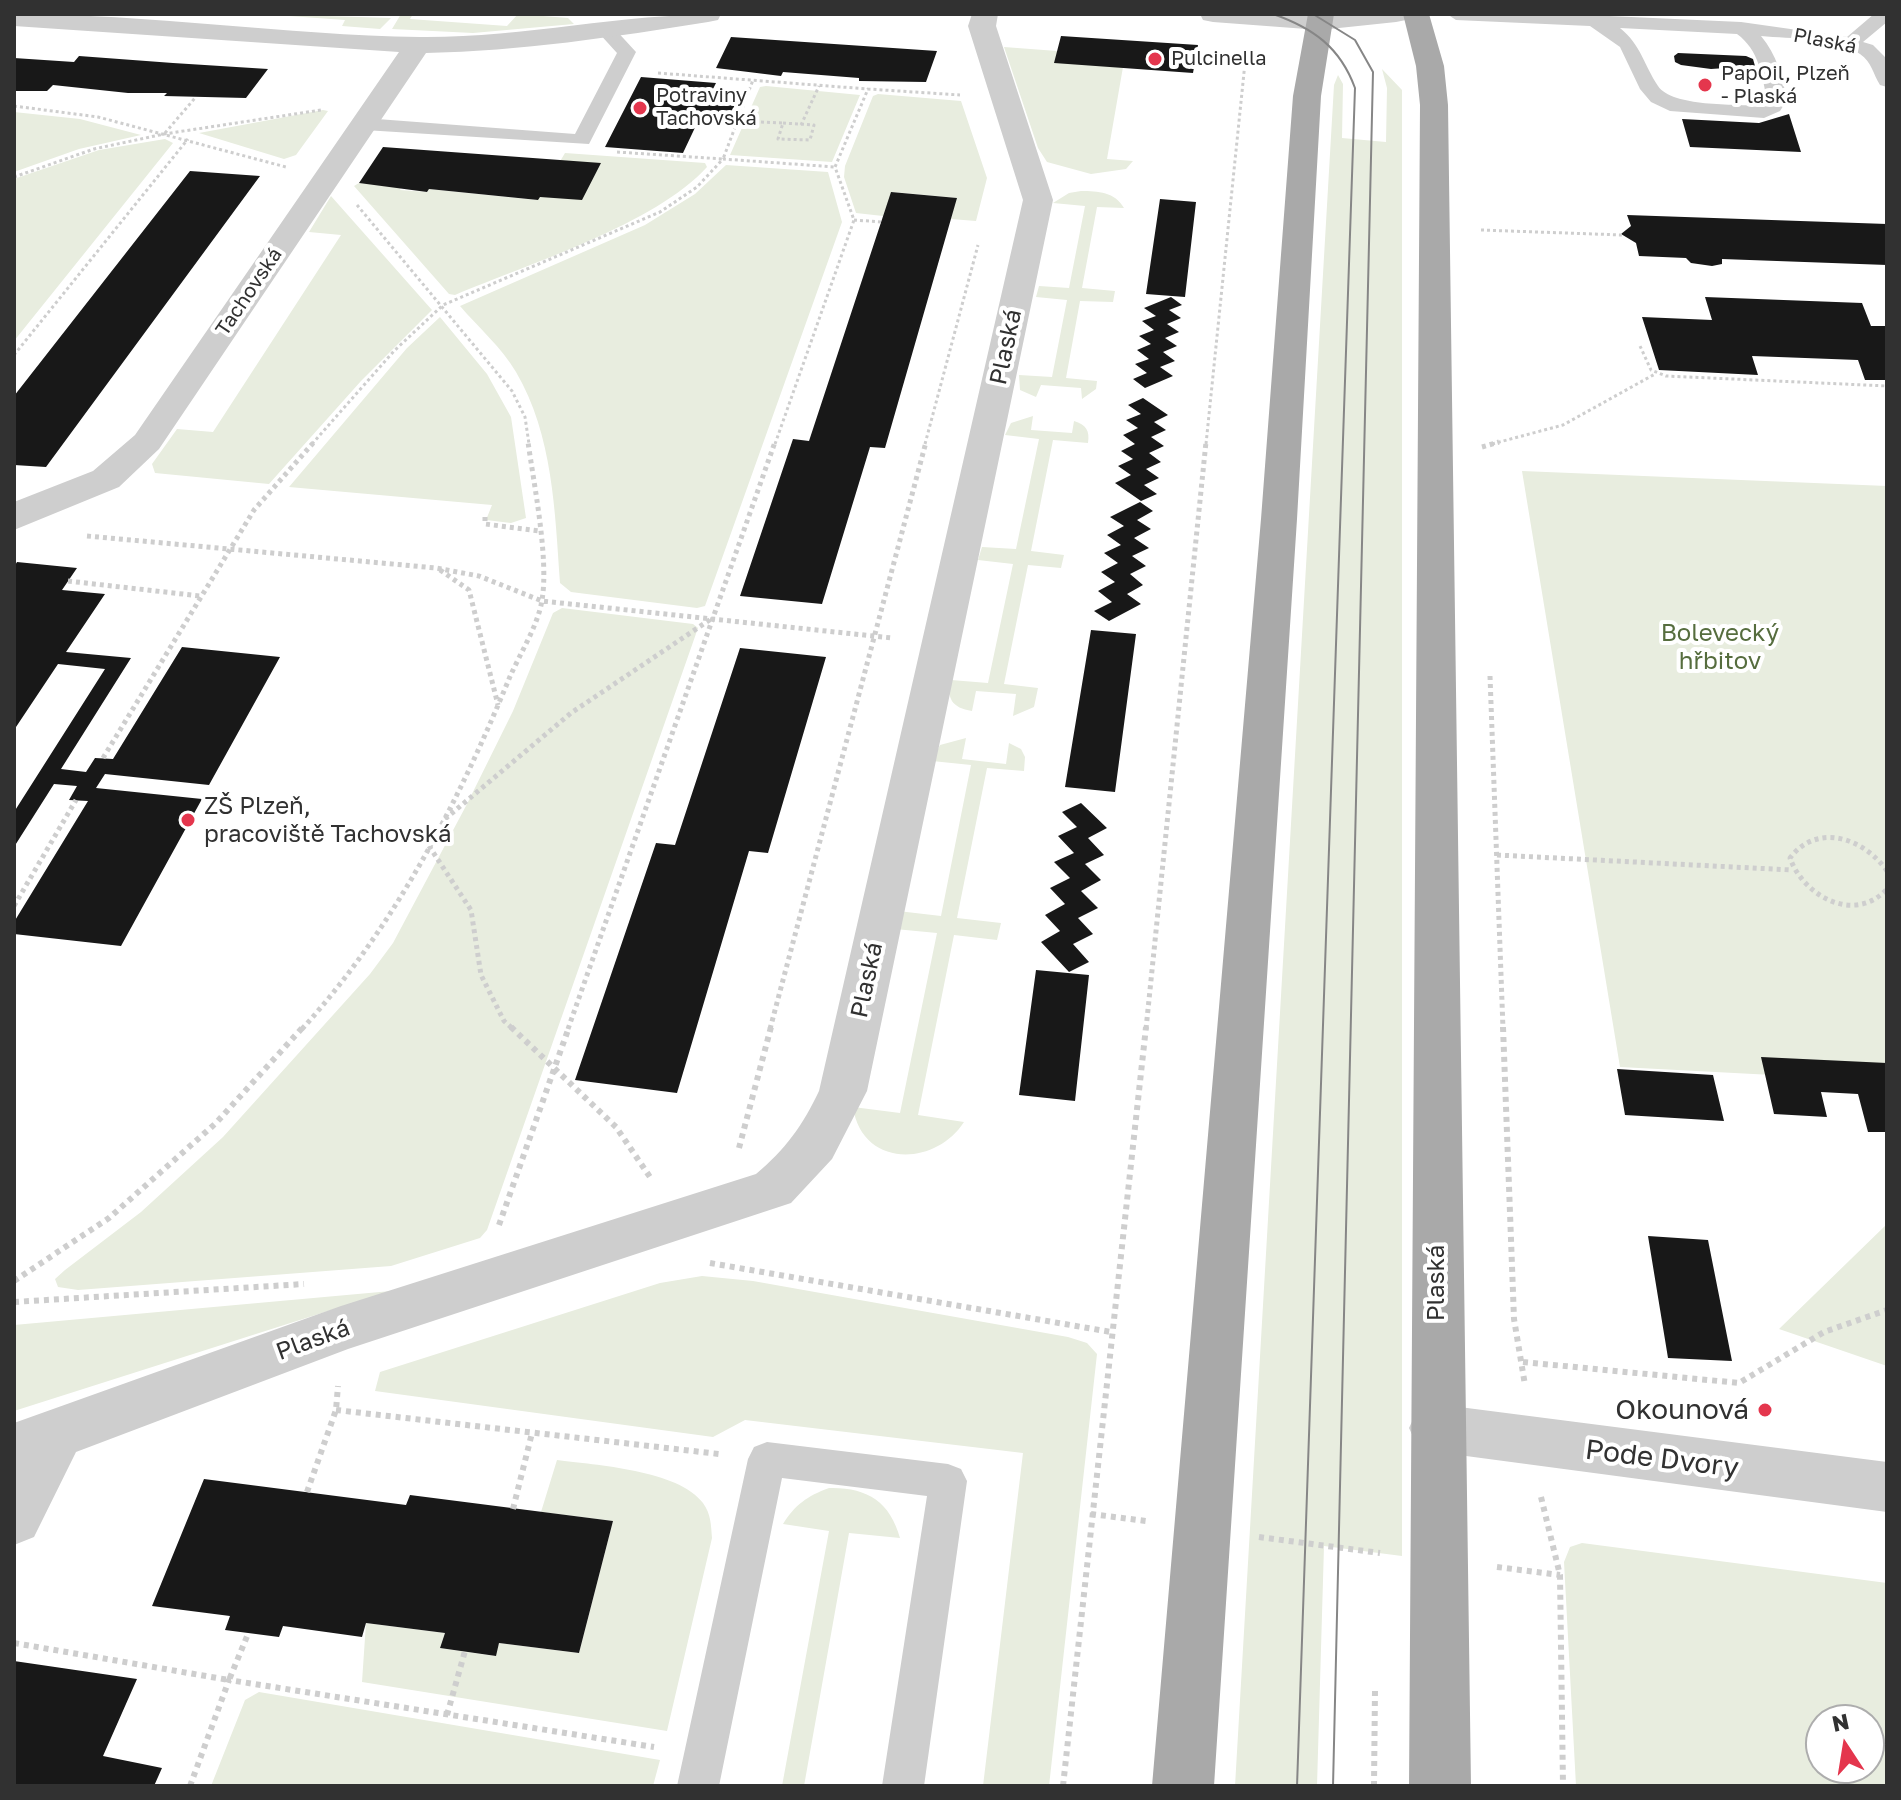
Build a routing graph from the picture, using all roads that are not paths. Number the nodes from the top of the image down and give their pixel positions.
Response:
1 (708, 14) edge
2 (985, 14) edge
3 (1213, 14) edge
4 (1396, 14) edge
5 (1416, 14) edge
6 (1456, 14) edge
7 (1885, 14) edge
8 (18, 17) edge
9 (1320, 18) edge
10 (1666, 19) edge
11 (1592, 21) junction
12 (1741, 28) junction
13 (606, 31) junction
14 (1851, 43) junction
15 (418, 45) junction
16 (1887, 81) edge
17 (372, 113) junction
18 (31, 501) edge
19 (14, 519) edge
20 (1436, 1428) junction
21 (36, 1442) edge
22 (1887, 1487) edge
23 (14, 1519) edge
24 (702, 1770) edge
25 (903, 1786) edge
26 (1183, 1786) edge
27 (1440, 1786) edge

1 - 13 street
2 - 21 street, Plaská
3 - 9 street
4 - 9 street
5 - 20 main road, Plaská
6 - 11 lane, Plaská
7 - 14 lane
8 - 15 street
9 - 26 main road
10 - 11 lane, Plaská
10 - 12 lane, Plaská
11 - 12 lane
12 - 14 lane, Plaská
13 - 15 street
13 - 17 lane
14 - 16 lane, Plaská
15 - 17 street, Tachovská
17 - 18 street, Tachovská
18 - 19 street, Tachovská
20 - 22 street, Pode Dvory
20 - 27 main road, Plaská
21 - 23 street, Plaská
24 - 25 lane

